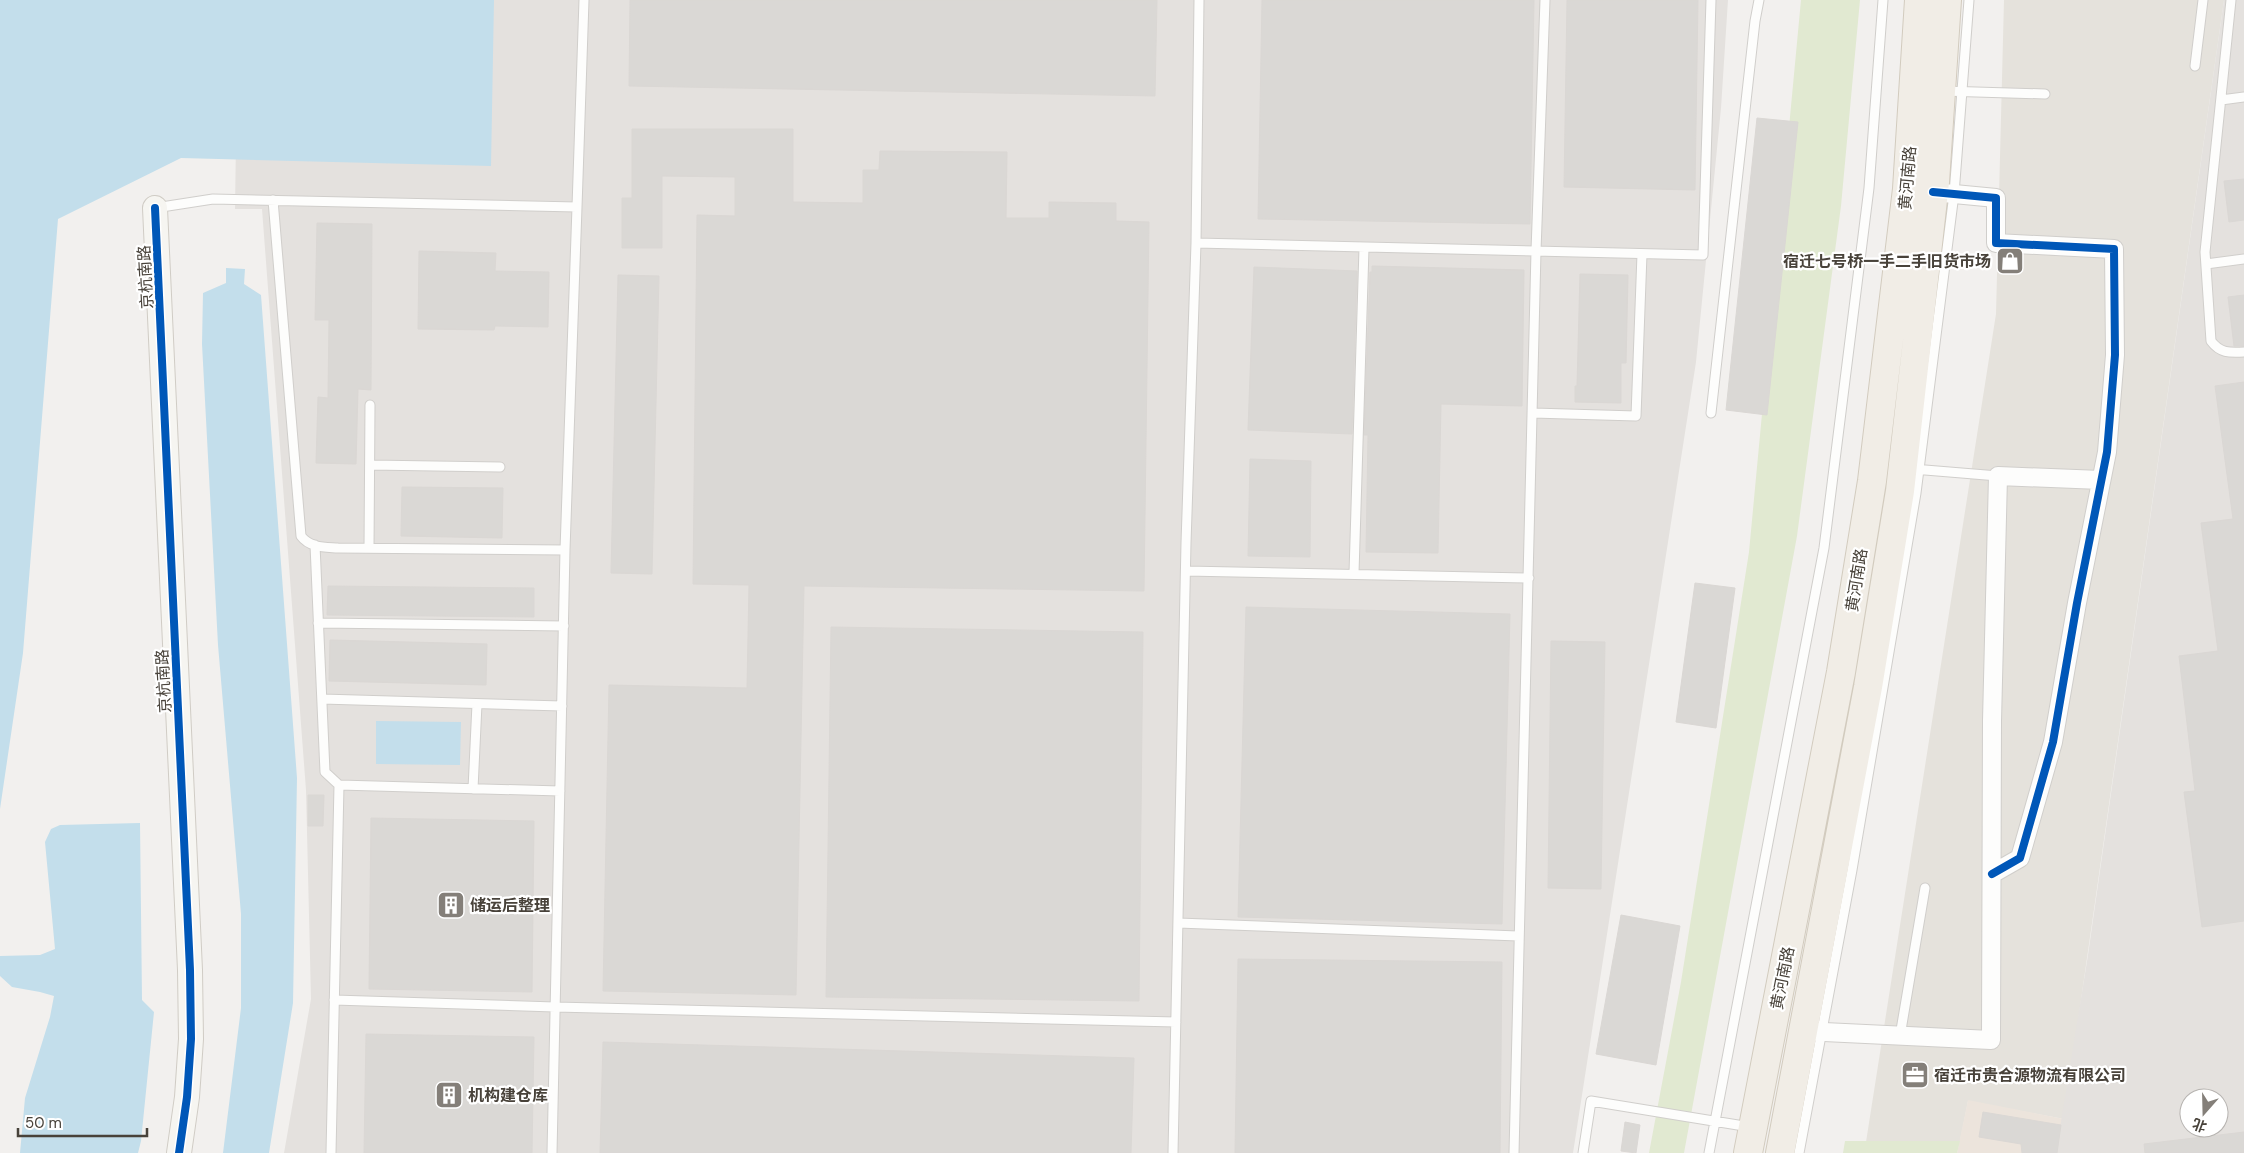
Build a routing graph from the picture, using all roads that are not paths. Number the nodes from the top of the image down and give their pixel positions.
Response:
1 (584, 0) edge
2 (1199, 0) edge
3 (1545, 0) edge
4 (1711, 0) edge
5 (1759, 0) edge
6 (1883, 0) edge
7 (1920, 0) edge
8 (1947, 0) edge
9 (1968, 0) edge
10 (2203, 0) edge
11 (2231, 0) edge
12 (2195, 66) dead end
13 (1952, 91) junction
14 (2045, 94) dead end
15 (2244, 97) edge
16 (2221, 100) junction
17 (1944, 193) junction
18 (273, 200) junction
19 (577, 207) junction
20 (155, 208) joint
21 (1196, 243) junction
22 (1364, 248) junction
23 (1536, 251) junction
24 (1642, 254) junction
25 (2244, 259) edge
26 (2206, 264) junction
27 (2244, 352) edge
28 (370, 405) dead end
29 (1532, 413) junction
30 (1711, 413) dead end
31 (370, 465) junction
32 (500, 467) dead end
33 (1911, 469) junction
34 (1998, 476) junction
35 (2101, 480) junction
36 (315, 545) junction
37 (369, 548) junction
38 (565, 550) junction
39 (1186, 570) junction
40 (1354, 574) junction
41 (1529, 578) junction
42 (318, 623) junction
43 (564, 626) junction
44 (322, 699) junction
45 (477, 704) junction
46 (562, 706) junction
47 (339, 785) junction
48 (473, 789) junction
49 (560, 791) junction
50 (1992, 874) junction
51 (1924, 888) dead end
52 (1178, 923) junction
53 (1518, 936) junction
54 (334, 1000) junction
55 (555, 1007) junction
56 (1176, 1022) junction
57 (1813, 1032) junction
58 (1900, 1036) junction
59 (1716, 1122) junction
60 (1750, 1140) edge
61 (179, 1153) edge
62 (331, 1153) edge
63 (552, 1153) edge
64 (1173, 1153) edge
65 (1514, 1153) edge
66 (1583, 1153) edge
67 (1710, 1153) edge
68 (1780, 1153) edge
69 (1799, 1153) edge

1 - 19 lane
2 - 21 lane
3 - 23 lane
4 - 24 lane
5 - 30 lane
6 - 59 lane
7 - 60 main road, 黄河南路
8 - 13 main road, 黄河南路
9 - 13 lane
10 - 12 lane
11 - 16 lane
13 - 14 lane
13 - 17 main road, 黄河南路
15 - 16 lane
16 - 26 lane
17 - 33 main road, 黄河南路
17 - 35 street
18 - 19 lane
18 - 20 lane
18 - 36 lane
19 - 38 lane
20 - 61 street, 京杭南路
21 - 22 lane
21 - 39 lane
22 - 23 lane
22 - 40 lane
23 - 24 lane
23 - 29 lane
24 - 29 lane
25 - 26 lane
26 - 27 lane
28 - 31 lane
29 - 41 lane
31 - 32 lane
31 - 37 lane
33 - 34 lane
33 - 57 main road, 黄河南路
34 - 35 street
34 - 50 street
35 - 50 street
36 - 37 lane
36 - 42 lane
37 - 38 lane
38 - 43 lane
39 - 40 lane
39 - 52 lane
40 - 41 lane
41 - 53 lane
42 - 43 lane
42 - 44 lane
43 - 46 lane
44 - 45 lane
44 - 47 lane
45 - 46 lane
45 - 48 lane
46 - 49 lane
47 - 48 lane
47 - 54 lane
48 - 49 lane
49 - 55 lane
50 - 58 street
51 - 58 lane
52 - 53 lane
52 - 56 lane
53 - 65 lane
54 - 55 lane
54 - 62 lane
55 - 56 lane
55 - 63 lane
56 - 64 lane
57 - 58 street
57 - 68 main road, 黄河南路
57 - 69 lane
59 - 60 lane
59 - 66 lane
59 - 67 lane

